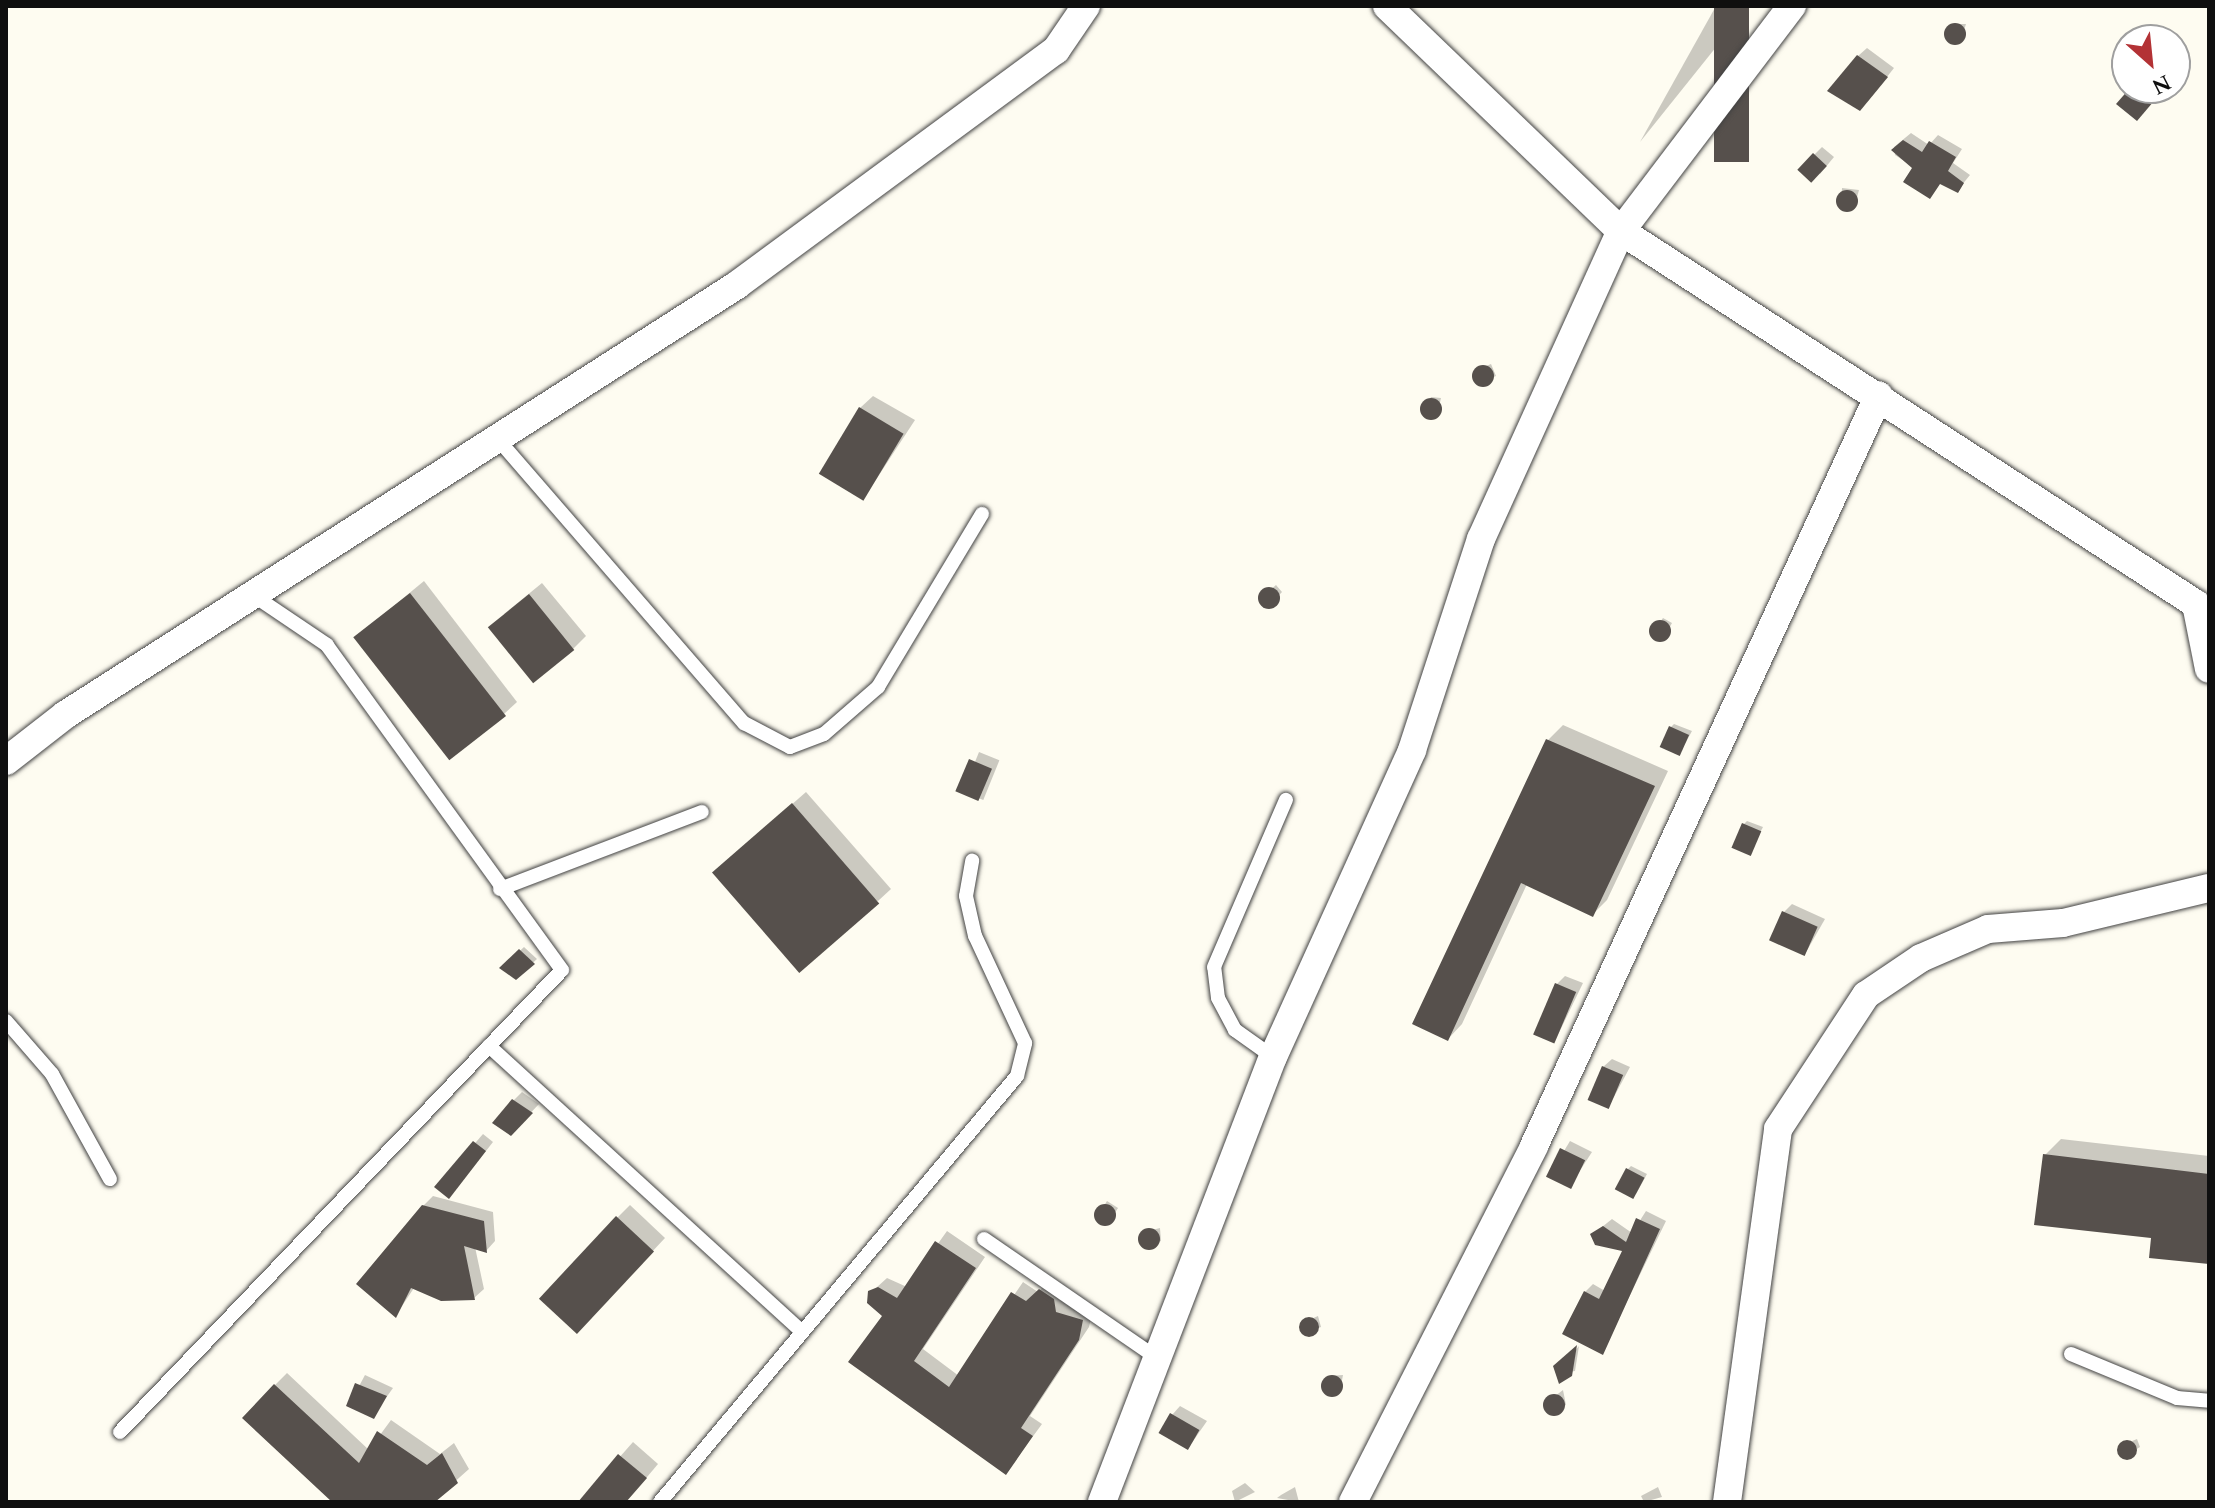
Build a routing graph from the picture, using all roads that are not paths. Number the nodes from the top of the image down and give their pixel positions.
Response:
1 (1086, 6) edge
2 (1387, 6) edge
3 (1792, 6) edge
4 (1621, 231) junction
5 (1879, 395) junction
6 (496, 436) junction
7 (982, 514) dead end
8 (253, 595) junction
9 (2209, 669) edge
10 (6, 761) edge
11 (1286, 800) dead end
12 (702, 812) dead end
13 (972, 861) dead end
14 (2209, 888) edge
15 (500, 889) junction
16 (6, 1021) edge
17 (489, 1046) junction
18 (1273, 1057) junction
19 (110, 1179) dead end
20 (984, 1239) dead end
21 (799, 1329) junction
22 (2071, 1354) dead end
23 (1161, 1360) junction
24 (2209, 1401) edge
25 (120, 1432) dead end
26 (660, 1502) edge
27 (1102, 1502) edge
28 (1353, 1502) edge
29 (1727, 1502) edge

1 - 6 street
2 - 4 street
3 - 4 street
4 - 5 street
4 - 18 street
5 - 9 street
5 - 28 street
6 - 7 lane
6 - 8 street
8 - 10 street
8 - 15 lane
11 - 18 lane
12 - 15 lane
13 - 21 lane
14 - 29 street
15 - 17 lane
16 - 19 lane
17 - 21 lane
17 - 25 lane
18 - 23 street
20 - 23 lane
21 - 26 lane
22 - 24 lane
23 - 27 street

